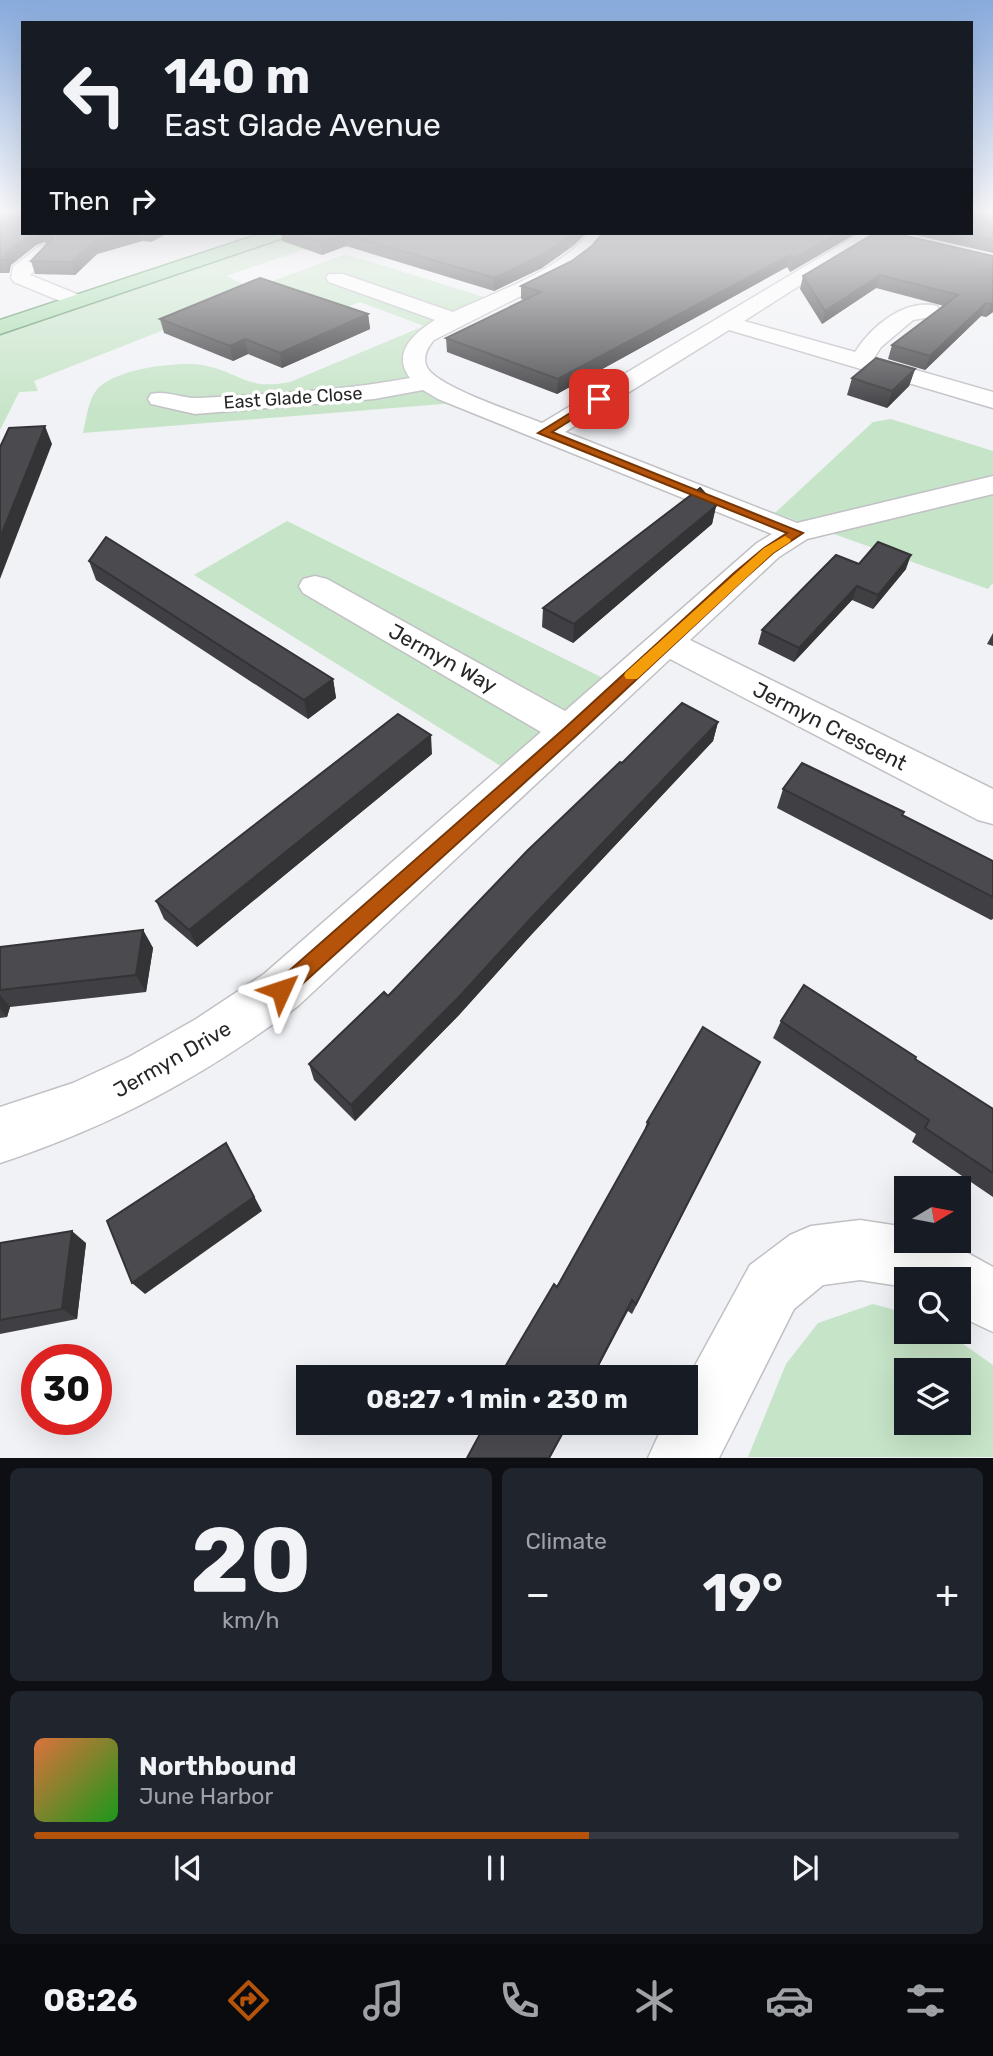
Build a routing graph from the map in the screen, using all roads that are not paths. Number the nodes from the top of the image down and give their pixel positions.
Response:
1 (21, 278) edge
2 (146, 278) edge
3 (337, 278) dead end
4 (541, 278) edge
5 (801, 278) edge
6 (77, 301) junction
7 (929, 311) dead end
8 (455, 320) junction
9 (725, 322) junction
10 (0, 327) edge
11 (861, 361) junction
12 (427, 382) junction
13 (160, 399) dead end
14 (993, 400) edge
15 (544, 433) junction
16 (993, 485) edge
17 (796, 533) junction
18 (315, 586) dead end
19 (667, 643) junction
20 (571, 731) junction
21 (993, 808) edge
22 (0, 1135) edge
23 (933, 1267) edge
24 (971, 1288) edge
25 (993, 1301) edge
26 (682, 1458) edge

1 - 6 street
2 - 6 main road
3 - 8 street
4 - 8 street
5 - 9 street
6 - 10 main road
7 - 11 street
8 - 12 street
9 - 11 street
9 - 15 street
11 - 14 street
12 - 13 street, East Glade Close
12 - 15 street
15 - 17 street
16 - 17 street, Jermyn Drive
17 - 19 street, Jermyn Drive
18 - 20 street, Jermyn Way
19 - 20 street, Jermyn Drive
19 - 21 street, Jermyn Crescent
20 - 22 street, Jermyn Drive
23 - 26 street
24 - 25 street

